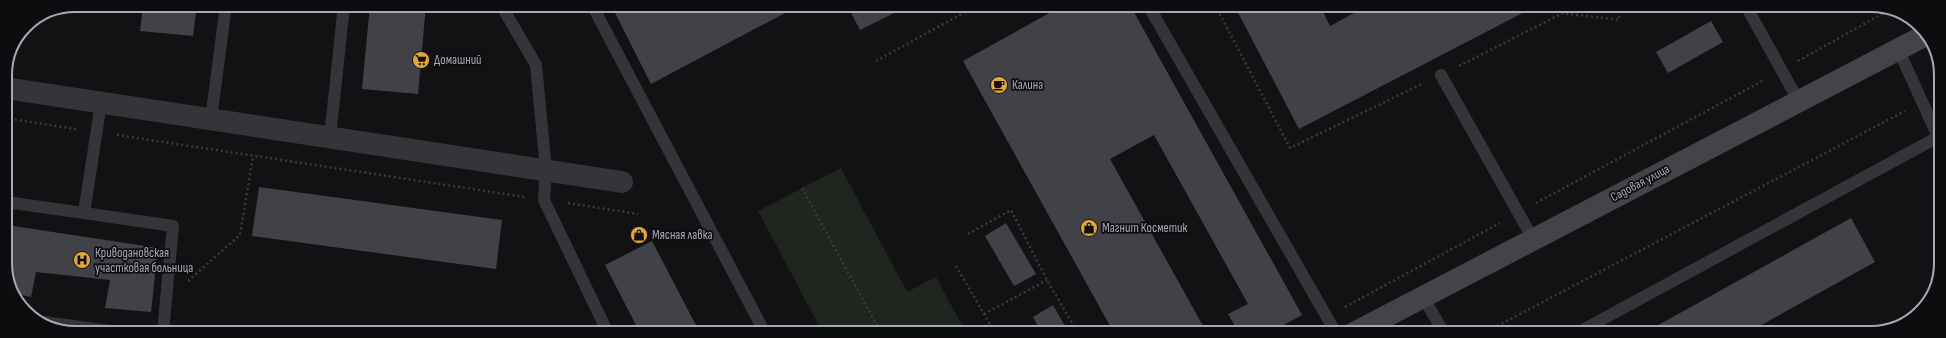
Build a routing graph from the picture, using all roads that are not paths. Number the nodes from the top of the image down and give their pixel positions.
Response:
1 (225, 12) edge
2 (343, 12) edge
3 (505, 12) edge
4 (596, 12) edge
5 (1152, 12) edge
6 (1749, 12) edge
7 (1921, 38) edge
8 (1899, 50) junction
9 (1440, 75) road end
10 (12, 89) edge
11 (1798, 100) junction
12 (100, 103) junction
13 (211, 119) junction
14 (1934, 128) edge
15 (330, 137) junction
16 (1934, 142) edge
17 (546, 170) junction
18 (622, 182) dead end
19 (12, 203) edge
20 (84, 213) junction
21 (1533, 239) junction
22 (1423, 297) junction
23 (164, 326) edge
24 (605, 326) edge
25 (761, 326) edge
26 (1332, 326) edge
27 (1367, 326) edge
28 (1440, 326) edge
29 (1590, 326) edge

1 - 13 lane
2 - 15 lane
3 - 17 lane
4 - 25 lane
5 - 26 lane
6 - 11 lane
7 - 8 street, Садовая улица
8 - 11 street, Садовая улица
8 - 14 lane
9 - 21 lane
10 - 12 street
11 - 21 street, Садовая улица
12 - 13 street
12 - 20 lane
13 - 15 street
15 - 17 street
16 - 29 lane
17 - 18 street
17 - 24 lane
19 - 20 lane
20 - 23 lane
21 - 22 street, Садовая улица
22 - 27 street, Садовая улица
22 - 28 lane

